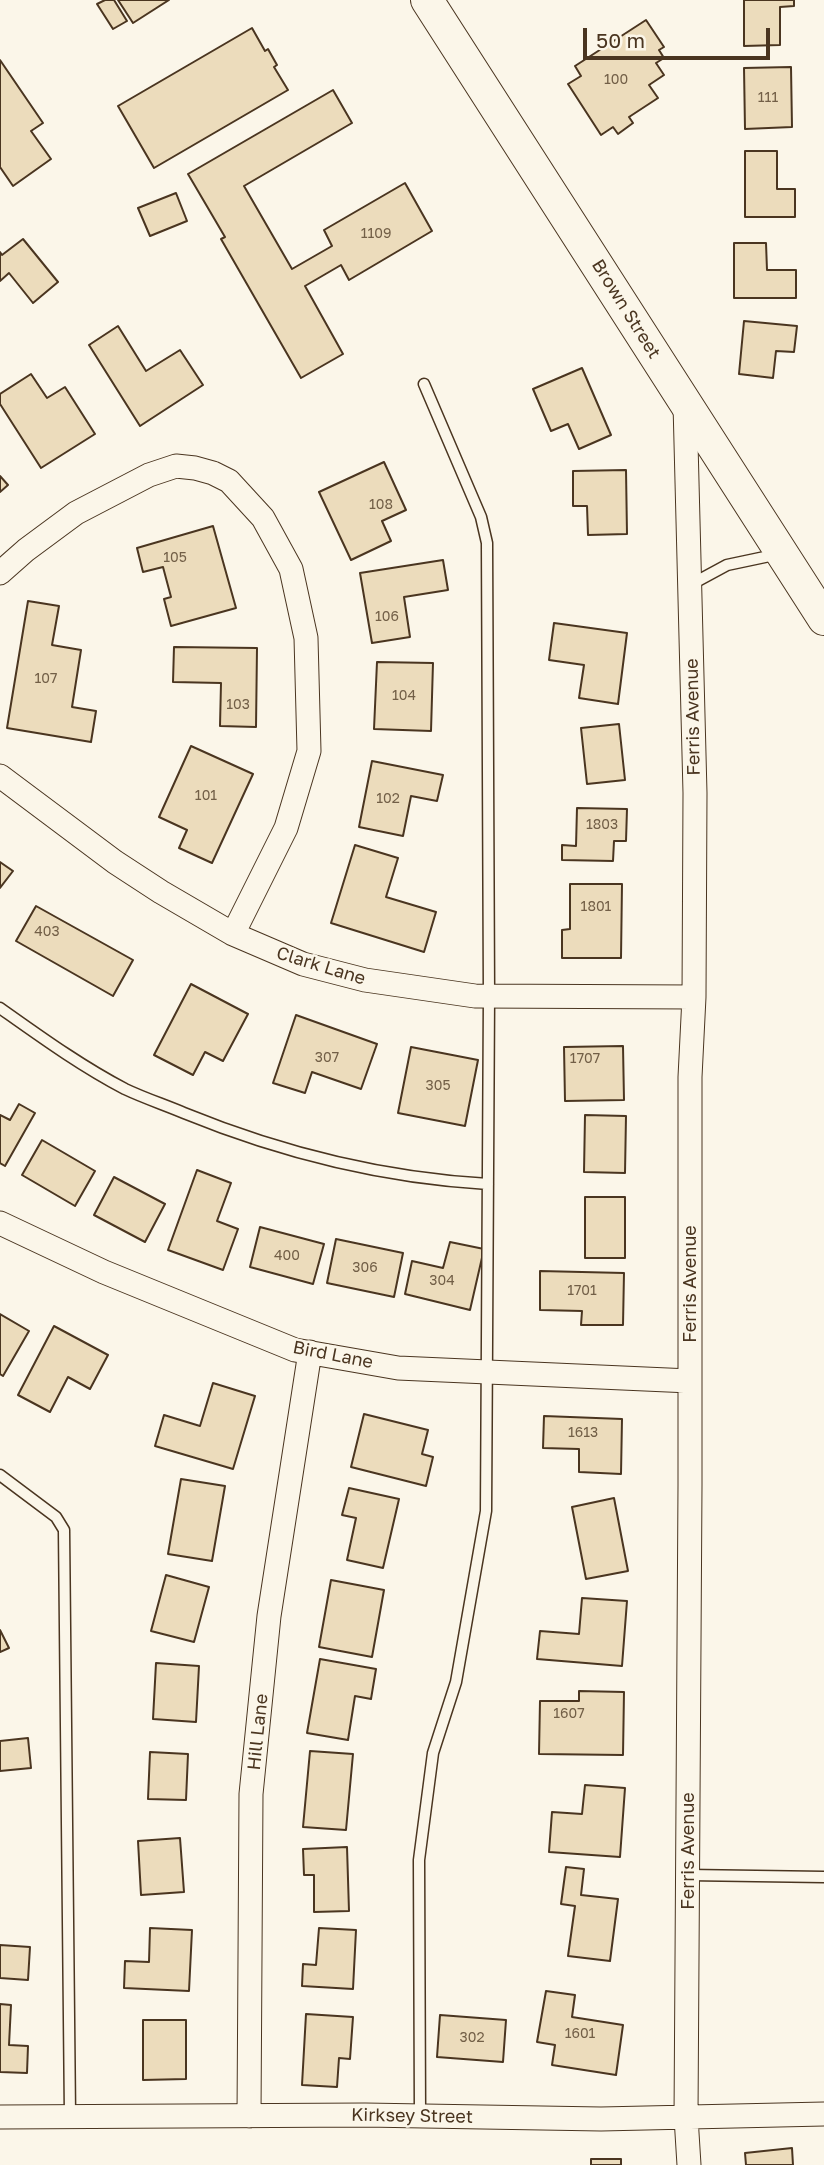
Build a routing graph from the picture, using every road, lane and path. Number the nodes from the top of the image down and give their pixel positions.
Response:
1 (433, 2) edge
2 (424, 384) dead end
3 (685, 403) junction
4 (782, 553) junction
5 (0, 573) edge
6 (690, 585) junction
7 (824, 619) edge
8 (0, 776) edge
9 (233, 934) junction
10 (489, 996) junction
11 (694, 997) junction
12 (0, 1008) edge
13 (488, 1184) junction
14 (0, 1223) edge
15 (310, 1352) junction
16 (486, 1371) junction
17 (690, 1381) junction
18 (0, 1475) edge
19 (688, 1875) junction
20 (824, 1877) edge
21 (824, 2114) edge
22 (70, 2116) junction
23 (249, 2116) junction
24 (420, 2116) junction
25 (0, 2117) edge
26 (686, 2117) junction
27 (689, 2165) edge

1 - 3 main road, Brown Street
2 - 10 lane
3 - 4 main road, Brown Street
3 - 6 street, Ferris Avenue
4 - 6 lane
4 - 7 main road, Brown Street
5 - 9 street
6 - 11 street, Ferris Avenue
8 - 9 street, Clark Lane
9 - 10 street, Clark Lane
10 - 11 street, Clark Lane
10 - 13 lane
11 - 17 street, Ferris Avenue
12 - 13 lane
13 - 16 lane
14 - 15 street, Bird Lane
15 - 16 street, Bird Lane
15 - 23 street, Hill Lane
16 - 17 street, Bird Lane
16 - 24 lane
17 - 19 street, Ferris Avenue
18 - 22 lane
19 - 20 lane
19 - 26 street, Ferris Avenue
21 - 26 street, Kirksey Street
22 - 23 street, Kirksey Street
22 - 25 street, Kirksey Street
23 - 24 street, Kirksey Street
24 - 26 street, Kirksey Street
26 - 27 street, Ferris Avenue

